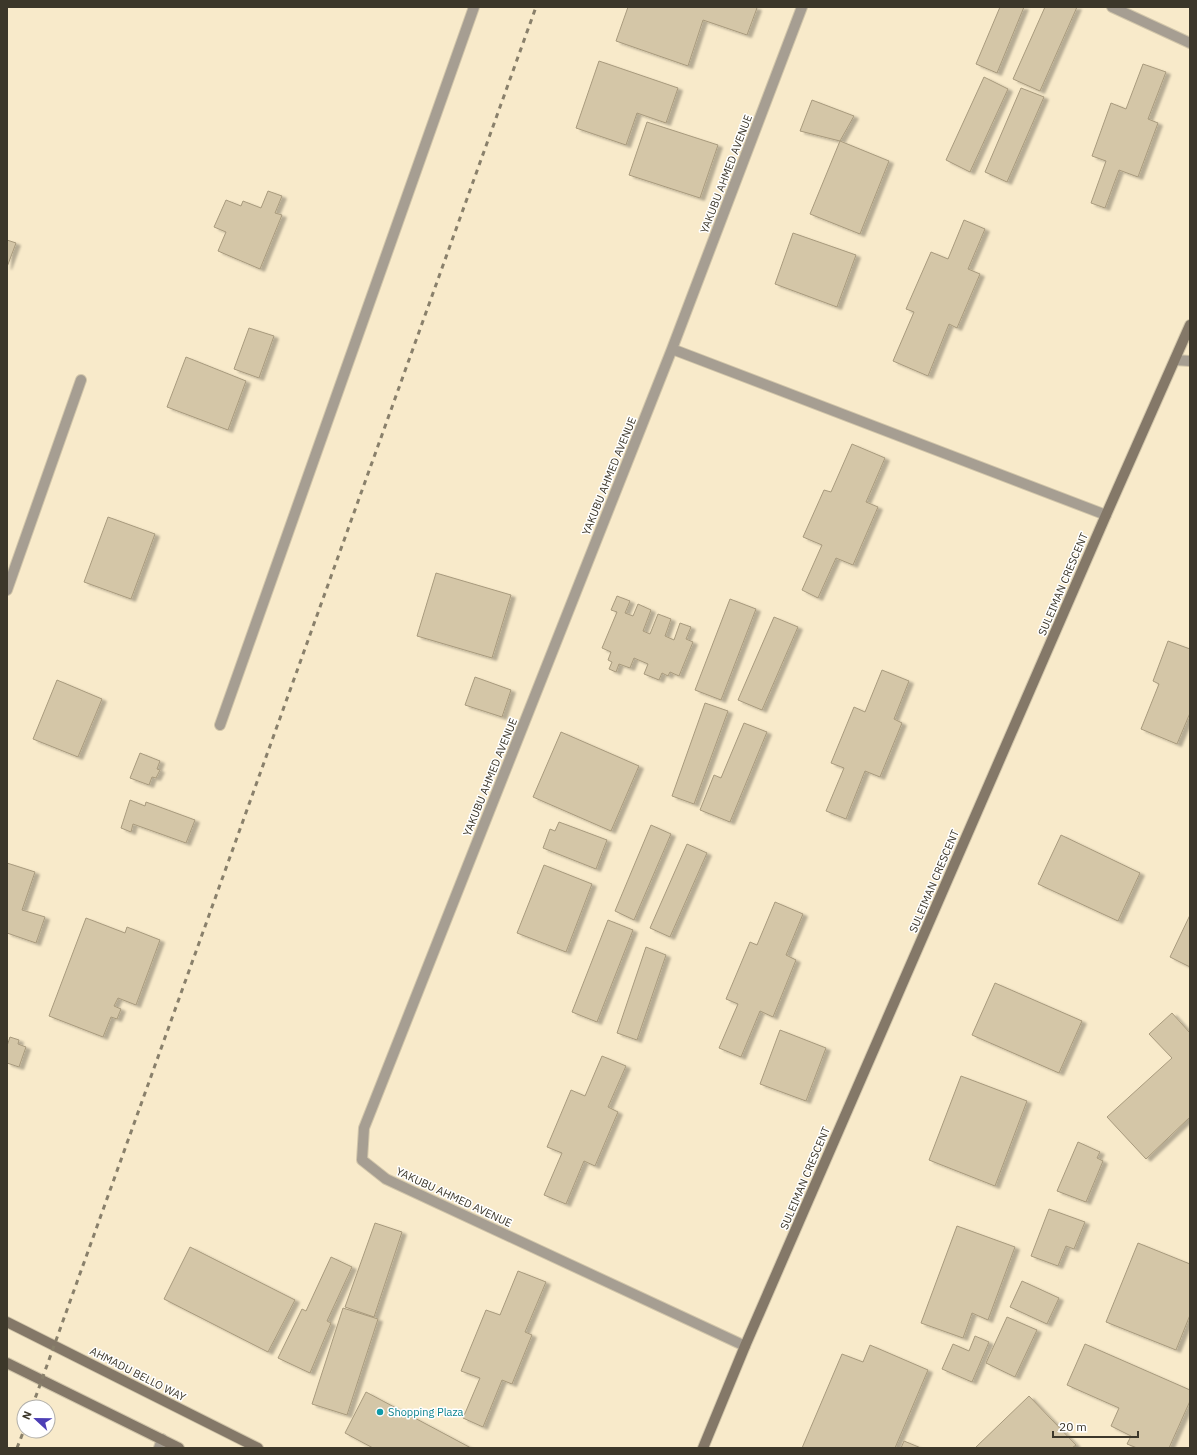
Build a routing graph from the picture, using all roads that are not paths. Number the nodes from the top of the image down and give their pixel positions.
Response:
1 (474, 7) edge
2 (802, 7) edge
3 (1112, 7) edge
4 (1190, 43) edge
5 (1190, 325) edge
6 (672, 349) junction
7 (1175, 360) junction
8 (1190, 362) edge
9 (81, 380) dead end
10 (1106, 514) junction
11 (7, 590) edge
12 (220, 725) dead end
13 (7, 1322) edge
14 (745, 1346) junction
15 (7, 1363) edge
16 (161, 1444) edge
17 (179, 1448) edge
18 (258, 1448) edge
19 (703, 1448) edge

1 - 12 street
2 - 6 street, YAKUBU AHMED AVENUE
3 - 4 street
5 - 7 street, SULEIMAN CRESCENT
6 - 10 street
6 - 14 street, YAKUBU AHMED AVENUE
7 - 8 street
7 - 10 street, SULEIMAN CRESCENT
9 - 11 street
10 - 14 street, SULEIMAN CRESCENT
13 - 18 street, AHMADU BELLO WAY
14 - 19 street, SULEIMAN CRESCENT
15 - 16 street
16 - 17 street

